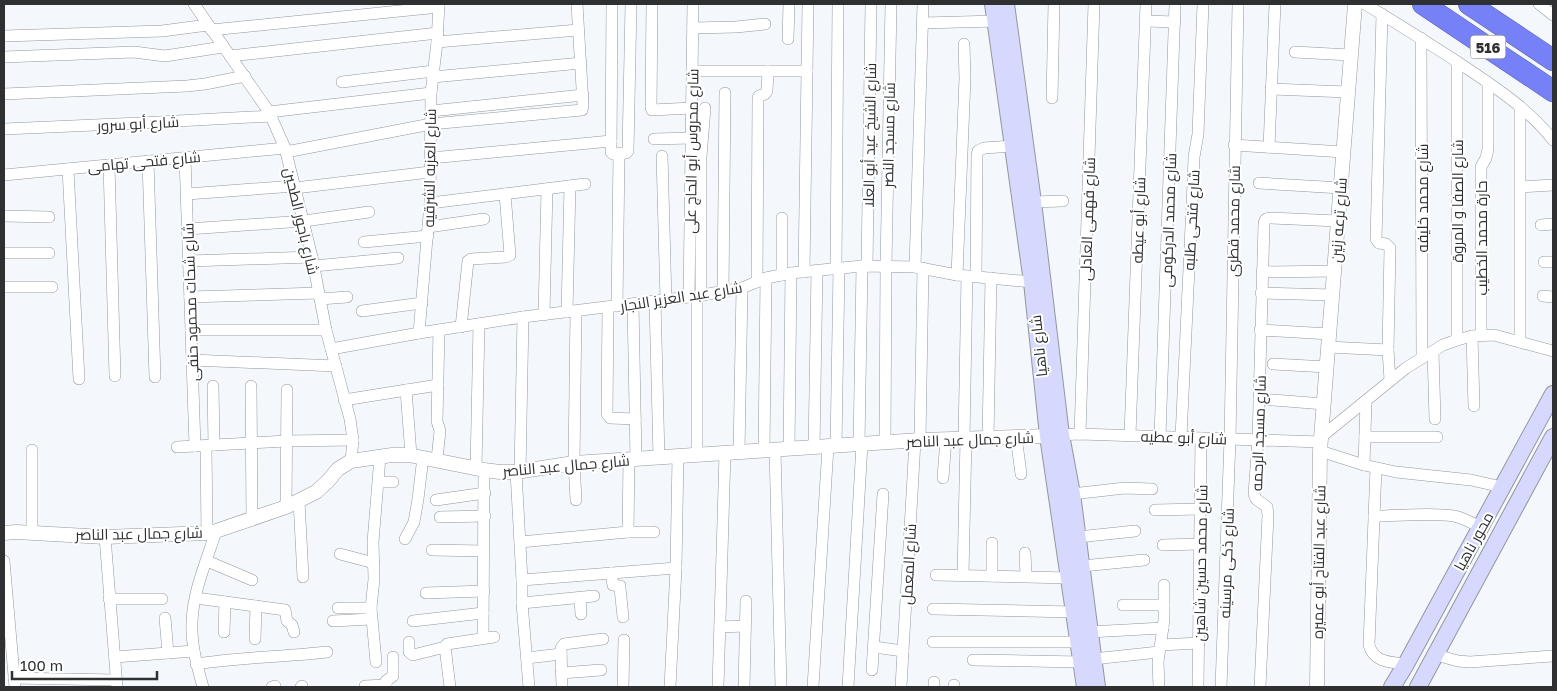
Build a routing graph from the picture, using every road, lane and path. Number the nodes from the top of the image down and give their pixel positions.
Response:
1 (194, 4) edge
2 (577, 4) edge
3 (612, 4) edge
4 (631, 4) edge
5 (652, 4) edge
6 (693, 4) edge
7 (789, 4) edge
8 (808, 4) edge
9 (838, 4) edge
10 (871, 4) edge
11 (891, 4) edge
12 (923, 4) edge
13 (994, 4) edge
14 (1006, 4) edge
15 (1054, 4) edge
16 (1094, 4) edge
17 (1146, 4) edge
18 (1175, 4) edge
19 (1203, 4) edge
20 (1238, 4) edge
21 (1275, 4) edge
22 (1354, 4) edge
23 (1365, 4) edge
24 (1423, 4) edge
25 (1468, 4) edge
26 (1539, 4) edge
27 (439, 5) edge
28 (1551, 10) edge
29 (1382, 14) junction
30 (996, 21) junction
31 (1146, 21) junction
32 (1175, 22) junction
33 (922, 23) junction
34 (765, 24) dead end
35 (210, 27) junction
36 (693, 28) junction
37 (578, 30) junction
38 (4, 36) edge
39 (437, 38) junction
40 (1421, 38) junction
41 (788, 39) dead end
42 (964, 44) dead end
43 (227, 51) junction
44 (1296, 52) dead end
45 (1350, 55) junction
46 (4, 57) edge
47 (1553, 60) edge
48 (1457, 62) junction
49 (581, 63) junction
50 (692, 71) junction
51 (768, 71) junction
52 (807, 71) junction
53 (433, 74) junction
54 (245, 76) junction
55 (342, 82) dead end
56 (1488, 83) junction
57 (1271, 89) junction
58 (1553, 90) edge
59 (431, 92) junction
60 (1348, 92) junction
61 (725, 93) dead end
62 (4, 94) edge
63 (583, 95) junction
64 (1052, 98) dead end
65 (1520, 107) junction
66 (692, 108) junction
67 (705, 108) dead end
68 (431, 111) junction
69 (271, 114) junction
70 (431, 124) junction
71 (4, 129) edge
72 (691, 138) junction
73 (654, 139) dead end
74 (1553, 140) edge
75 (611, 141) junction
76 (1234, 145) junction
77 (1013, 146) junction
78 (1269, 147) junction
79 (286, 150) junction
80 (1343, 152) junction
81 (619, 154) junction
82 (662, 156) dead end
83 (186, 158) junction
84 (430, 158) junction
85 (148, 161) junction
86 (109, 165) junction
87 (68, 169) junction
88 (430, 172) junction
89 (4, 175) edge
90 (1259, 183) dead end
91 (585, 184) dead end
92 (1553, 185) edge
93 (570, 186) junction
94 (295, 187) junction
95 (1520, 187) junction
96 (1341, 188) junction
97 (547, 189) junction
98 (187, 194) junction
99 (505, 194) junction
100 (1063, 201) dead end
101 (1033, 202) junction
102 (430, 203) junction
103 (369, 212) dead end
104 (4, 216) edge
105 (49, 217) dead end
106 (782, 218) dead end
107 (484, 219) dead end
108 (304, 221) junction
109 (1338, 221) junction
110 (188, 229) junction
111 (428, 231) junction
112 (364, 242) dead end
113 (4, 253) edge
114 (49, 253) dead end
115 (398, 258) dead end
116 (189, 261) junction
117 (313, 261) junction
118 (864, 266) junction
119 (886, 266) junction
120 (919, 268) junction
121 (837, 269) junction
122 (817, 271) junction
123 (1335, 271) junction
124 (804, 272) junction
125 (1262, 272) junction
126 (786, 274) junction
127 (967, 275) junction
128 (991, 278) junction
129 (761, 280) junction
130 (1032, 282) junction
131 (52, 287) dead end
132 (4, 288) edge
133 (742, 288) junction
134 (723, 292) junction
135 (1262, 293) junction
136 (1333, 295) junction
137 (320, 296) junction
138 (696, 296) junction
139 (190, 297) junction
140 (347, 297) dead end
141 (661, 301) junction
142 (422, 303) junction
143 (632, 304) junction
144 (613, 306) junction
145 (362, 310) dead end
146 (572, 312) junction
147 (544, 315) junction
148 (523, 318) junction
149 (479, 324) junction
150 (461, 326) junction
151 (191, 330) junction
152 (326, 330) junction
153 (438, 330) junction
154 (1260, 330) junction
155 (419, 333) junction
156 (1476, 336) junction
157 (1329, 340) junction
158 (1457, 340) junction
159 (1520, 342) junction
160 (331, 349) junction
161 (1388, 350) junction
162 (1553, 351) edge
163 (1428, 354) junction
164 (192, 360) junction
165 (1273, 364) dead end
166 (336, 366) junction
167 (1327, 366) junction
168 (115, 376) dead end
169 (155, 377) dead end
170 (78, 379) dead end
171 (1390, 380) junction
172 (438, 385) junction
173 (213, 386) dead end
174 (251, 386) dead end
175 (288, 390) dead end
176 (406, 390) junction
177 (1553, 394) edge
178 (1259, 399) junction
179 (344, 400) junction
180 (1366, 401) junction
181 (1324, 404) junction
182 (1474, 406) dead end
183 (635, 419) junction
184 (1435, 419) dead end
185 (1080, 434) junction
186 (1130, 435) junction
187 (1016, 436) junction
188 (1055, 436) junction
189 (1160, 436) junction
190 (1181, 437) junction
191 (1365, 437) junction
192 (1437, 437) dead end
193 (1553, 437) edge
194 (988, 438) junction
195 (1201, 438) junction
196 (965, 439) junction
197 (1230, 439) junction
198 (352, 440) junction
199 (946, 440) junction
200 (1258, 440) junction
201 (287, 441) junction
202 (918, 441) junction
203 (251, 443) junction
204 (885, 443) junction
205 (861, 444) junction
206 (1321, 444) junction
207 (205, 446) junction
208 (826, 447) junction
209 (177, 448) dead end
210 (32, 450) dead end
211 (776, 450) junction
212 (732, 453) junction
213 (697, 455) junction
214 (678, 456) junction
215 (380, 457) junction
216 (424, 457) junction
217 (659, 458) junction
218 (632, 460) junction
219 (351, 461) junction
220 (574, 463) junction
221 (1364, 466) junction
222 (1376, 468) junction
223 (480, 469) junction
224 (518, 472) junction
225 (1020, 474) dead end
226 (943, 478) dead end
227 (379, 482) junction
228 (393, 482) dead end
229 (1502, 488) junction
230 (1152, 489) dead end
231 (485, 493) junction
232 (883, 494) dead end
233 (1072, 494) junction
234 (436, 500) dead end
235 (576, 500) dead end
236 (299, 501) junction
237 (286, 507) junction
238 (1200, 509) junction
239 (1156, 510) dead end
240 (485, 516) junction
241 (1374, 516) junction
242 (440, 517) dead end
243 (252, 520) junction
244 (1480, 527) junction
245 (8, 530) edge
246 (1135, 531) dead end
247 (32, 532) junction
248 (211, 532) junction
249 (628, 532) junction
250 (654, 532) dead end
251 (104, 537) junction
252 (1078, 537) junction
253 (405, 539) dead end
254 (520, 542) junction
255 (992, 543) dead end
256 (1200, 544) junction
257 (1163, 545) dead end
258 (432, 550) dead end
259 (483, 551) junction
260 (1025, 553) dead end
261 (340, 554) dead end
262 (1144, 560) dead end
263 (4, 561) edge
264 (206, 561) junction
265 (374, 563) junction
266 (1082, 566) junction
267 (676, 568) junction
268 (611, 573) junction
269 (936, 575) dead end
270 (963, 575) junction
271 (992, 576) junction
272 (1026, 576) junction
273 (304, 577) dead end
274 (1069, 578) junction
275 (252, 580) dead end
276 (522, 580) junction
277 (1164, 585) dead end
278 (484, 592) junction
279 (426, 594) dead end
280 (594, 596) dead end
281 (196, 598) junction
282 (580, 598) junction
283 (162, 599) dead end
284 (109, 600) junction
285 (746, 601) dead end
286 (225, 602) junction
287 (522, 603) junction
288 (1123, 605) dead end
289 (1164, 605) junction
290 (256, 606) junction
291 (338, 608) dead end
292 (933, 609) dead end
293 (1074, 612) junction
294 (483, 613) junction
295 (371, 614) junction
296 (581, 614) dead end
297 (624, 617) dead end
298 (165, 618) dead end
299 (333, 621) dead end
300 (413, 621) dead end
301 (745, 626) junction
302 (720, 627) junction
303 (1163, 628) junction
304 (224, 632) dead end
305 (294, 632) dead end
306 (1084, 637) junction
307 (255, 640) dead end
308 (603, 640) dead end
309 (624, 640) dead end
310 (409, 642) dead end
311 (933, 642) dead end
312 (1199, 643) junction
313 (445, 647) junction
314 (874, 647) junction
315 (1159, 648) junction
316 (903, 651) junction
317 (194, 652) junction
318 (327, 652) dead end
319 (168, 653) junction
320 (561, 654) junction
321 (1436, 655) junction
322 (1553, 656) edge
323 (115, 657) junction
324 (393, 657) dead end
325 (527, 658) junction
326 (973, 660) dead end
327 (1087, 660) junction
328 (376, 662) dead end
329 (196, 664) junction
330 (1406, 664) junction
331 (601, 670) dead end
332 (872, 670) dead end
333 (562, 673) junction
334 (15, 683) edge
335 (43, 683) edge
336 (365, 683) edge
337 (117, 684) edge
338 (386, 686) edge
339 (204, 687) edge
340 (450, 687) edge
341 (528, 687) edge
342 (562, 687) edge
343 (623, 687) edge
344 (670, 687) edge
345 (718, 687) edge
346 (744, 687) edge
347 (781, 687) edge
348 (813, 687) edge
349 (848, 687) edge
350 (901, 687) edge
351 (1085, 687) edge
352 (1097, 687) edge
353 (1159, 687) edge
354 (1198, 687) edge
355 (1221, 687) edge
356 (1260, 687) edge
357 (1317, 687) edge
358 (1392, 687) edge
359 (1418, 687) edge

1 - 35 street, شارع باجور الطحين
2 - 37 street
3 - 75 street
4 - 81 street
5 - 66 street
6 - 36 street, شارع محروس أبو الحاج على
7 - 41 street
8 - 52 street
9 - 121 street
10 - 118 street, شارع الشيخ عيد أبو العلا
11 - 119 street, شارع مسجد النصر
12 - 33 street, شارع المعمل
13 - 30 main road, شارع ناهيا
14 - 101 main road, شارع ناهيا
15 - 64 street
16 - 185 street, شارع فهمى العادلى
17 - 31 street, شارع أبو عيطه
18 - 32 street, شارع محمد الدركومى
19 - 190 street, شارع فتحى طلبه
20 - 76 street, شارع محمد قطرى
21 - 57 street
22 - 45 street, شارع ترعه زنين
23 - 29 street
24 - 58 highway, 516
25 - 47 highway, 516
26 - 28 street
27 - 35 street
27 - 39 street, شارع العزبه الشرقيه
29 - 40 street
29 - 161 street
30 - 33 street
30 - 77 main road, شارع ناهيا
31 - 32 street
31 - 186 street, شارع أبو عيطه
32 - 189 street, شارع محمد الدركومى
33 - 120 street, شارع المعمل
34 - 36 street
35 - 38 street
35 - 43 street, شارع باجور الطحين
36 - 50 street, شارع محروس أبو الحاج على
37 - 39 street
37 - 49 street
39 - 43 street
39 - 53 street, شارع العزبه الشرقيه
40 - 48 street
40 - 163 street, شارع محمد خليفه
42 - 127 street
43 - 46 street
43 - 54 street, شارع باجور الطحين
44 - 45 street
45 - 60 street, شارع ترعه زنين
48 - 56 street
48 - 158 street, شارع الصفا و المروة
49 - 53 street
49 - 63 street
50 - 51 street
50 - 66 street, شارع محروس أبو الحاج على
51 - 52 street
51 - 129 street
52 - 124 street
53 - 55 street
53 - 59 street, شارع العزبه الشرقيه
54 - 62 street
54 - 69 street, شارع باجور الطحين
56 - 65 street
56 - 156 street, حارة محمد الخطيب
57 - 60 street
57 - 78 street
59 - 68 street, شارع العزبه الشرقيه
59 - 69 street, شارع أبو سرور
60 - 80 street, شارع ترعه زنين
61 - 134 street
63 - 68 street
63 - 70 street
65 - 74 street
65 - 95 street
66 - 72 street, شارع محروس أبو الحاج على
67 - 138 street
68 - 70 street, شارع العزبه الشرقيه
69 - 71 street, شارع أبو سرور
69 - 79 street, شارع باجور الطحين
70 - 79 street, شارع فتحى تهامى
70 - 84 street, شارع العزبه الشرقيه
72 - 73 street
72 - 138 street, شارع محروس أبو الحاج على
75 - 81 street
75 - 84 street
76 - 78 street
76 - 197 street, شارع محمد قطرى
77 - 127 street
77 - 130 main road, شارع ناهيا
78 - 80 street
79 - 83 street, شارع فتحى تهامى
79 - 94 street, شارع باجور الطحين
80 - 96 street, شارع ترعه زنين
81 - 144 street
82 - 141 street
83 - 85 street, شارع فتحى تهامى
83 - 98 street, شارع شحات محمود حنفى
84 - 88 street, شارع العزبه الشرقيه
85 - 86 street, شارع فتحى تهامى
85 - 169 street
86 - 87 street, شارع فتحى تهامى
86 - 168 street
87 - 89 street, شارع فتحى تهامى
87 - 170 street
88 - 94 street
88 - 102 street, شارع العزبه الشرقيه
90 - 96 street
91 - 93 street
92 - 95 street
93 - 97 street
93 - 146 street
94 - 98 street
94 - 108 street, شارع باجور الطحين
95 - 159 street
96 - 109 street, شارع ترعه زنين
97 - 99 street
97 - 147 street
98 - 110 street, شارع شحات محمود حنفى
99 - 102 street
99 - 150 street
100 - 101 street
101 - 188 main road, شارع ناهيا
102 - 111 street, شارع العزبه الشرقيه
103 - 108 street
104 - 105 street
106 - 126 street
107 - 111 street
108 - 110 street
108 - 117 street, شارع باجور الطحين
109 - 123 street, شارع ترعه زنين
109 - 125 street, شارع مسجد الرحمه
110 - 116 street, شارع شحات محمود حنفى
111 - 112 street
111 - 142 street, شارع العزبه الشرقيه
113 - 114 street
115 - 117 street
116 - 117 street
116 - 139 street, شارع شحات محمود حنفى
117 - 137 street, شارع باجور الطحين
118 - 119 street, شارع عبد العزيز النجار
118 - 121 street, شارع عبد العزيز النجار
118 - 205 street, شارع الشيخ عيد أبو العلا
119 - 120 street, شارع عبد العزيز النجار
119 - 204 street, شارع مسجد النصر
120 - 127 street, شارع عبد العزيز النجار
120 - 202 street, شارع المعمل
121 - 122 street, شارع عبد العزيز النجار
121 - 208 street
122 - 124 street, شارع عبد العزيز النجار
122 - 208 street
123 - 125 street
123 - 136 street, شارع ترعه زنين
124 - 126 street, شارع عبد العزيز النجار
125 - 135 street, شارع مسجد الرحمه
126 - 129 street, شارع عبد العزيز النجار
126 - 211 street
127 - 128 street, شارع عبد العزيز النجار
127 - 196 street
128 - 130 street, شارع عبد العزيز النجار
128 - 194 street
129 - 133 street, شارع عبد العزيز النجار
129 - 211 street
130 - 188 main road, شارع ناهيا
131 - 132 street
133 - 134 street, شارع عبد العزيز النجار
133 - 212 street
134 - 138 street, شارع عبد العزيز النجار
135 - 136 street
135 - 154 street, شارع مسجد الرحمه
136 - 157 street, شارع ترعه زنين
137 - 139 street
137 - 140 street
137 - 152 street, شارع باجور الطحين
138 - 141 street, شارع عبد العزيز النجار
138 - 213 street
139 - 151 street, شارع شحات محمود حنفى
141 - 143 street, شارع عبد العزيز النجار
141 - 217 street
142 - 145 street
142 - 155 street, شارع العزبه الشرقيه
143 - 144 street, شارع عبد العزيز النجار
143 - 183 street
144 - 146 street, شارع عبد العزيز النجار
144 - 183 street
146 - 147 street, شارع عبد العزيز النجار
146 - 220 street
147 - 148 street, شارع عبد العزيز النجار
148 - 149 street, شارع عبد العزيز النجار
148 - 224 street
149 - 150 street, شارع عبد العزيز النجار
149 - 223 street
150 - 153 street, شارع عبد العزيز النجار
151 - 152 street
151 - 164 street, شارع شحات محمود حنفى
152 - 160 street, شارع باجور الطحين
153 - 155 street, شارع عبد العزيز النجار
153 - 172 street
154 - 157 street
154 - 178 street, شارع مسجد الرحمه
155 - 160 street, شارع عبد العزيز النجار
156 - 158 street
156 - 159 street
156 - 182 street, حارة محمد الخطيب
157 - 161 street
157 - 167 street, شارع ترعه زنين
158 - 163 street
159 - 162 street
160 - 166 street, شارع باجور الطحين
161 - 171 street
163 - 171 street
163 - 184 street, شارع محمد خليفه
164 - 166 street
164 - 207 street, شارع شحات محمود حنفى
165 - 167 street
166 - 179 street, شارع باجور الطحين
167 - 181 street, شارع ترعه زنين
171 - 180 street
172 - 176 street
172 - 216 street
173 - 207 street
174 - 203 street
175 - 201 street
176 - 179 street
176 - 216 street
177 - 229 main road, محور ناهيا
178 - 181 street
178 - 200 street, شارع مسجد الرحمه
179 - 198 street, شارع باجور الطحين
180 - 191 street
180 - 206 street
181 - 206 street, شارع ترعه زنين
183 - 218 street
185 - 186 street, شارع أبو عطيه
185 - 188 street, شارع أبو عطيه
186 - 189 street, شارع أبو عطيه
187 - 188 street, شارع جمال عبد الناصر
187 - 194 street, شارع جمال عبد الناصر
187 - 225 street
188 - 233 main road, شارع ناهيا
188 - 274 main road, شارع ناهيا
189 - 190 street, شارع أبو عطيه
190 - 195 street, شارع أبو عطيه
191 - 192 street
191 - 221 street
193 - 321 main road, محور ناهيا
194 - 196 street, شارع جمال عبد الناصر
195 - 197 street, شارع أبو عطيه
195 - 238 street, شارع محمد حسين شاهين
196 - 199 street, شارع جمال عبد الناصر
196 - 270 street
197 - 200 street, شارع أبو عطيه
197 - 355 street, شارع ذكى مرسينه
198 - 201 street
198 - 219 street, شارع باجور الطحين
199 - 202 street, شارع جمال عبد الناصر
199 - 226 street
200 - 206 street, شارع أبو عطيه
200 - 356 street, شارع مسجد الرحمه
201 - 203 street
201 - 237 street
202 - 204 street, شارع جمال عبد الناصر
202 - 316 street, شارع المعمل
203 - 207 street
203 - 243 street
204 - 205 street, شارع جمال عبد الناصر
205 - 208 street, شارع جمال عبد الناصر
205 - 349 street, شارع الشيخ عيد أبو العلا
206 - 221 street, شارع أبو عطيه
206 - 357 street, شارع عبد الفتاح أبو عميره
207 - 209 street
207 - 248 street
208 - 211 street, شارع جمال عبد الناصر
208 - 348 street
210 - 247 street
211 - 212 street, شارع جمال عبد الناصر
211 - 347 street
212 - 213 street, شارع جمال عبد الناصر
212 - 302 street
213 - 214 street, شارع جمال عبد الناصر
214 - 217 street, شارع جمال عبد الناصر
214 - 267 street
215 - 216 street, شارع جمال عبد الناصر
215 - 219 street, شارع جمال عبد الناصر
215 - 227 street
216 - 223 street, شارع جمال عبد الناصر
216 - 253 street
217 - 218 street, شارع جمال عبد الناصر
218 - 220 street, شارع جمال عبد الناصر
218 - 249 street
219 - 236 street, شارع جمال عبد الناصر
220 - 224 street, شارع جمال عبد الناصر
220 - 235 street
221 - 222 street, شارع أبو عطيه
222 - 229 street, شارع أبو عطيه
222 - 241 street
223 - 224 street, شارع جمال عبد الناصر
223 - 231 street
224 - 254 street
227 - 228 street
227 - 265 street
229 - 244 main road, محور ناهيا
230 - 233 street
231 - 234 street
231 - 240 street
232 - 314 street
233 - 252 main road, شارع ناهيا
236 - 237 street, شارع جمال عبد الناصر
236 - 273 street
237 - 243 street, شارع جمال عبد الناصر
238 - 239 street
238 - 256 street, شارع محمد حسين شاهين
240 - 242 street
240 - 259 street
241 - 244 street
241 - 330 street
243 - 248 street, شارع جمال عبد الناصر
244 - 330 main road, محور ناهيا
245 - 247 street, شارع جمال عبد الناصر
246 - 252 street
247 - 251 street, شارع جمال عبد الناصر
248 - 251 street, شارع جمال عبد الناصر
248 - 264 street
249 - 250 street
249 - 254 street
251 - 284 street
252 - 266 main road, شارع ناهيا
254 - 276 street
255 - 271 street
256 - 257 street
256 - 312 street, شارع محمد حسين شاهين
258 - 259 street
259 - 278 street
260 - 272 street
261 - 265 street
262 - 266 street
263 - 334 street
264 - 275 street
264 - 281 street
265 - 295 street
266 - 306 main road, شارع ناهيا
267 - 268 street
267 - 344 street
268 - 276 street
268 - 297 street
269 - 270 street
270 - 271 street
271 - 272 street
272 - 274 street
274 - 293 main road, شارع ناهيا
276 - 287 street
277 - 289 street
278 - 279 street
278 - 294 street
280 - 282 street
281 - 286 street
281 - 317 street
282 - 287 street
282 - 296 street
283 - 284 street
284 - 323 street
285 - 301 street
286 - 290 street
286 - 304 street
287 - 325 street
288 - 289 street
289 - 303 street
290 - 305 street
290 - 307 street
291 - 295 street
292 - 293 street
293 - 306 main road, شارع ناهيا
294 - 300 street
294 - 313 street
295 - 299 street
295 - 328 street
298 - 319 street
301 - 302 street
301 - 346 street
302 - 345 street
303 - 306 street
303 - 315 street
306 - 311 street
306 - 327 main road, شارع ناهيا
308 - 320 street
309 - 343 street
310 - 313 street
312 - 315 street
312 - 354 street, شارع محمد حسين شاهين
313 - 340 street
314 - 316 street
314 - 332 street
315 - 327 street
315 - 353 street
316 - 350 street, شارع المعمل
317 - 319 street
317 - 329 street
318 - 329 street
319 - 323 street
320 - 325 street
320 - 333 street
321 - 322 street
321 - 359 main road, محور ناهيا
323 - 337 street
324 - 338 street
325 - 341 street
326 - 327 street
327 - 351 main road, شارع ناهيا
327 - 352 main road, شارع ناهيا
329 - 339 street
330 - 358 main road, محور ناهيا
331 - 333 street
333 - 342 street
334 - 335 street
335 - 337 street
336 - 338 street

